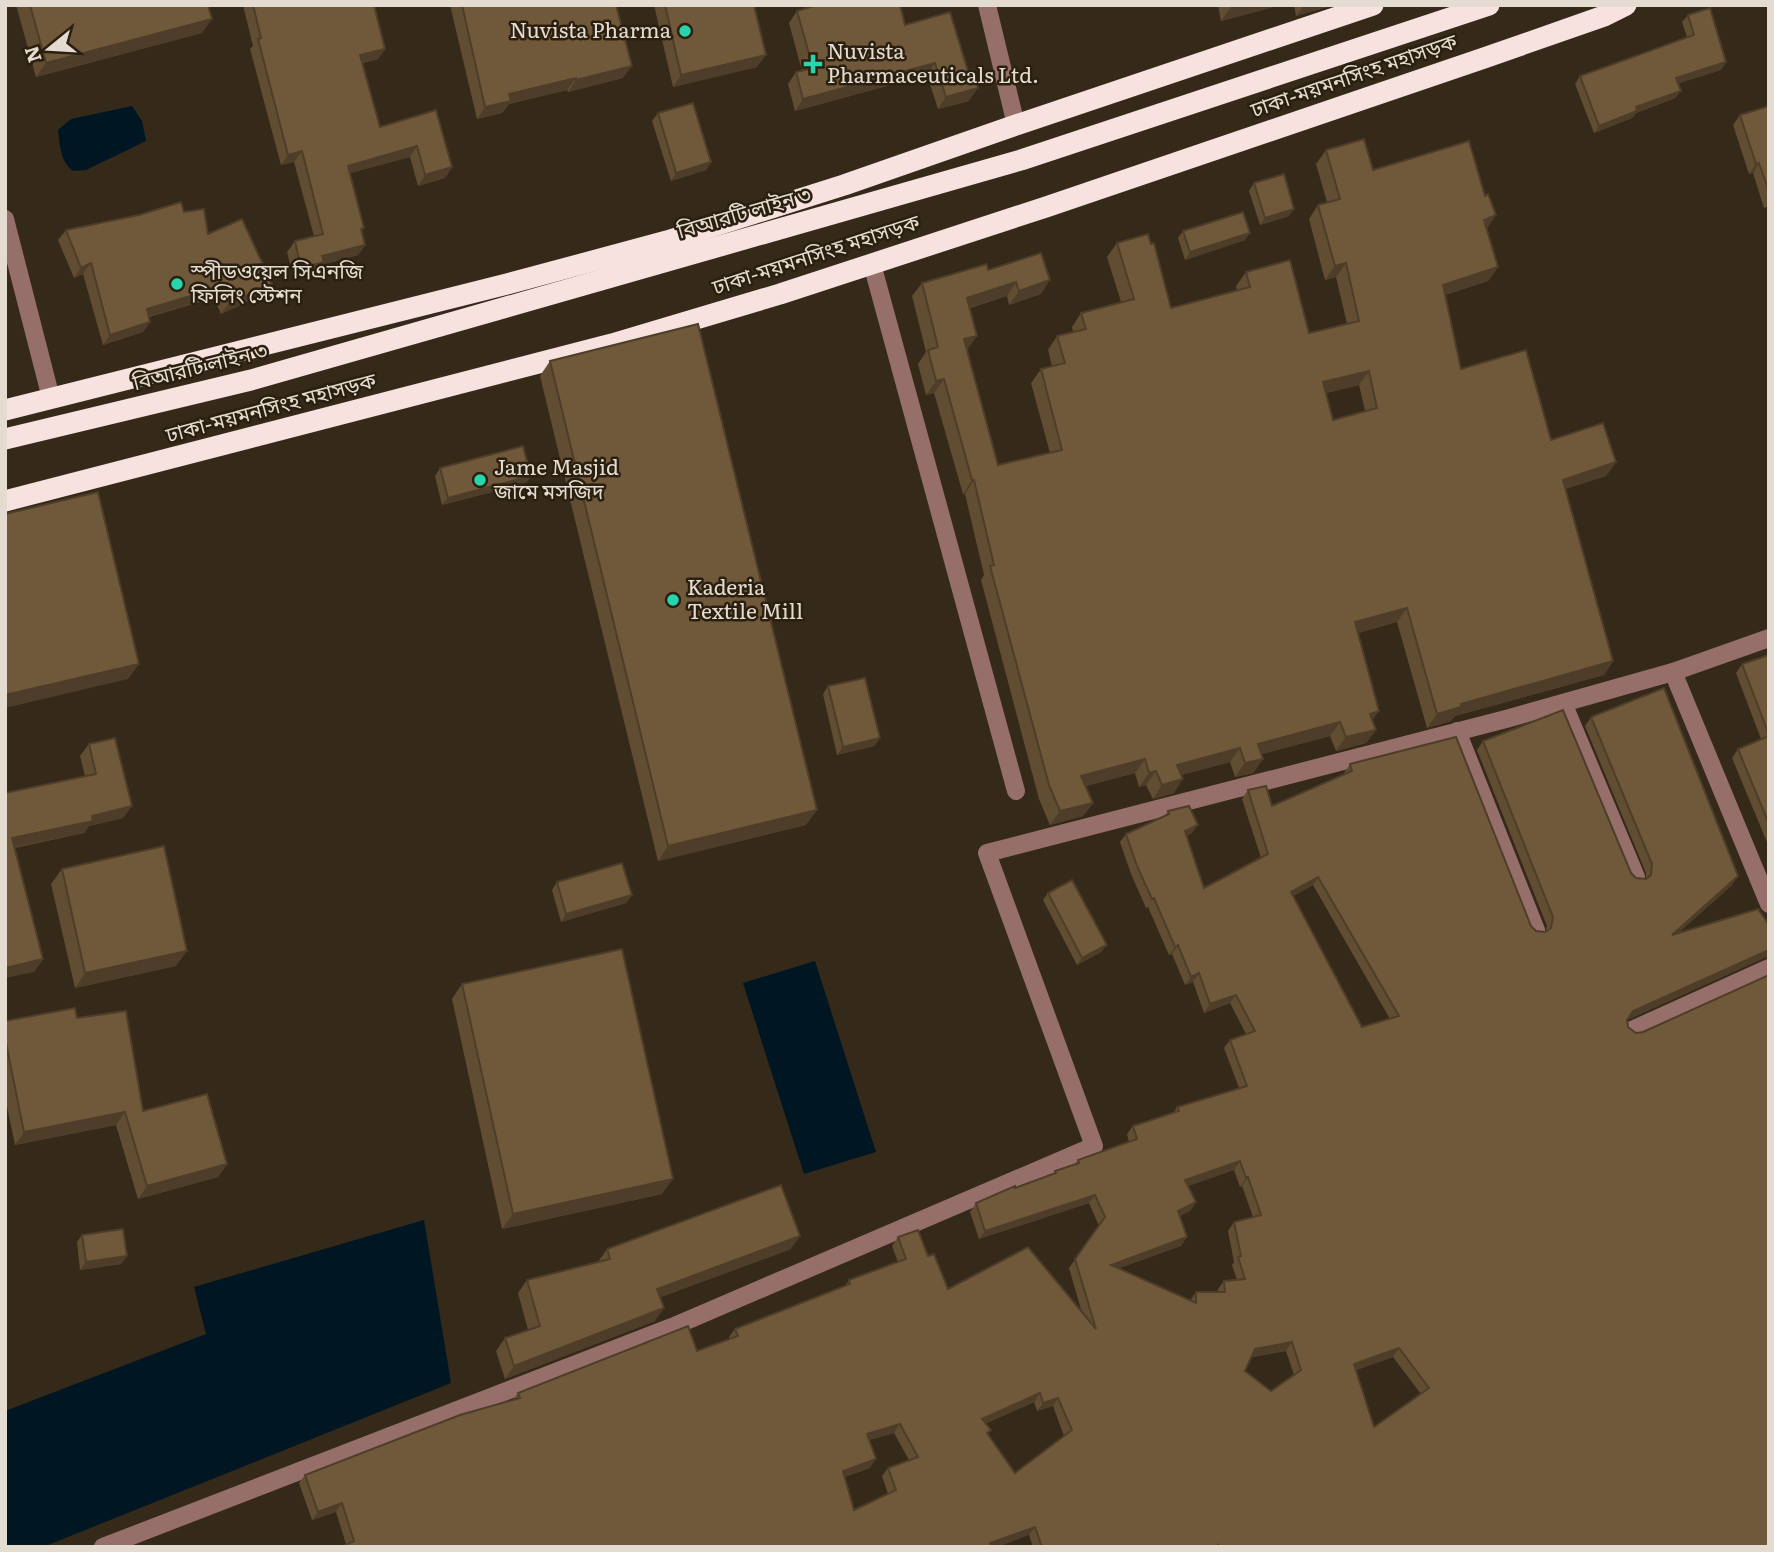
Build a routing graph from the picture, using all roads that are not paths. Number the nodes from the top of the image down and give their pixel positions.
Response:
1 (987, 5) edge
2 (1373, 5) edge
3 (1489, 5) edge
4 (1626, 5) edge
5 (1016, 125) junction
6 (5, 219) edge
7 (872, 264) junction
8 (51, 398) junction
9 (5, 410) edge
10 (5, 439) edge
11 (5, 501) edge
12 (1769, 638) edge
13 (1673, 672) junction
14 (1563, 703) junction
15 (1457, 731) junction
16 (1016, 791) dead end
17 (1636, 877) edge
18 (1769, 904) edge
19 (1536, 930) edge
20 (1769, 968) edge
21 (1632, 1030) edge
22 (103, 1547) edge

1 - 5 street
2 - 5 highway
3 - 10 highway, বিআরটি লাইন ৩
4 - 7 highway, ঢাকা-ময়মনসিংহ মহাসড়ক
5 - 8 highway
6 - 8 street
7 - 11 highway, ঢাকা-ময়মনসিংহ মহাসড়ক
7 - 16 street
8 - 9 highway
12 - 13 street
13 - 14 street
13 - 18 street
14 - 15 street
14 - 17 street
15 - 19 street
15 - 22 street
20 - 21 street

